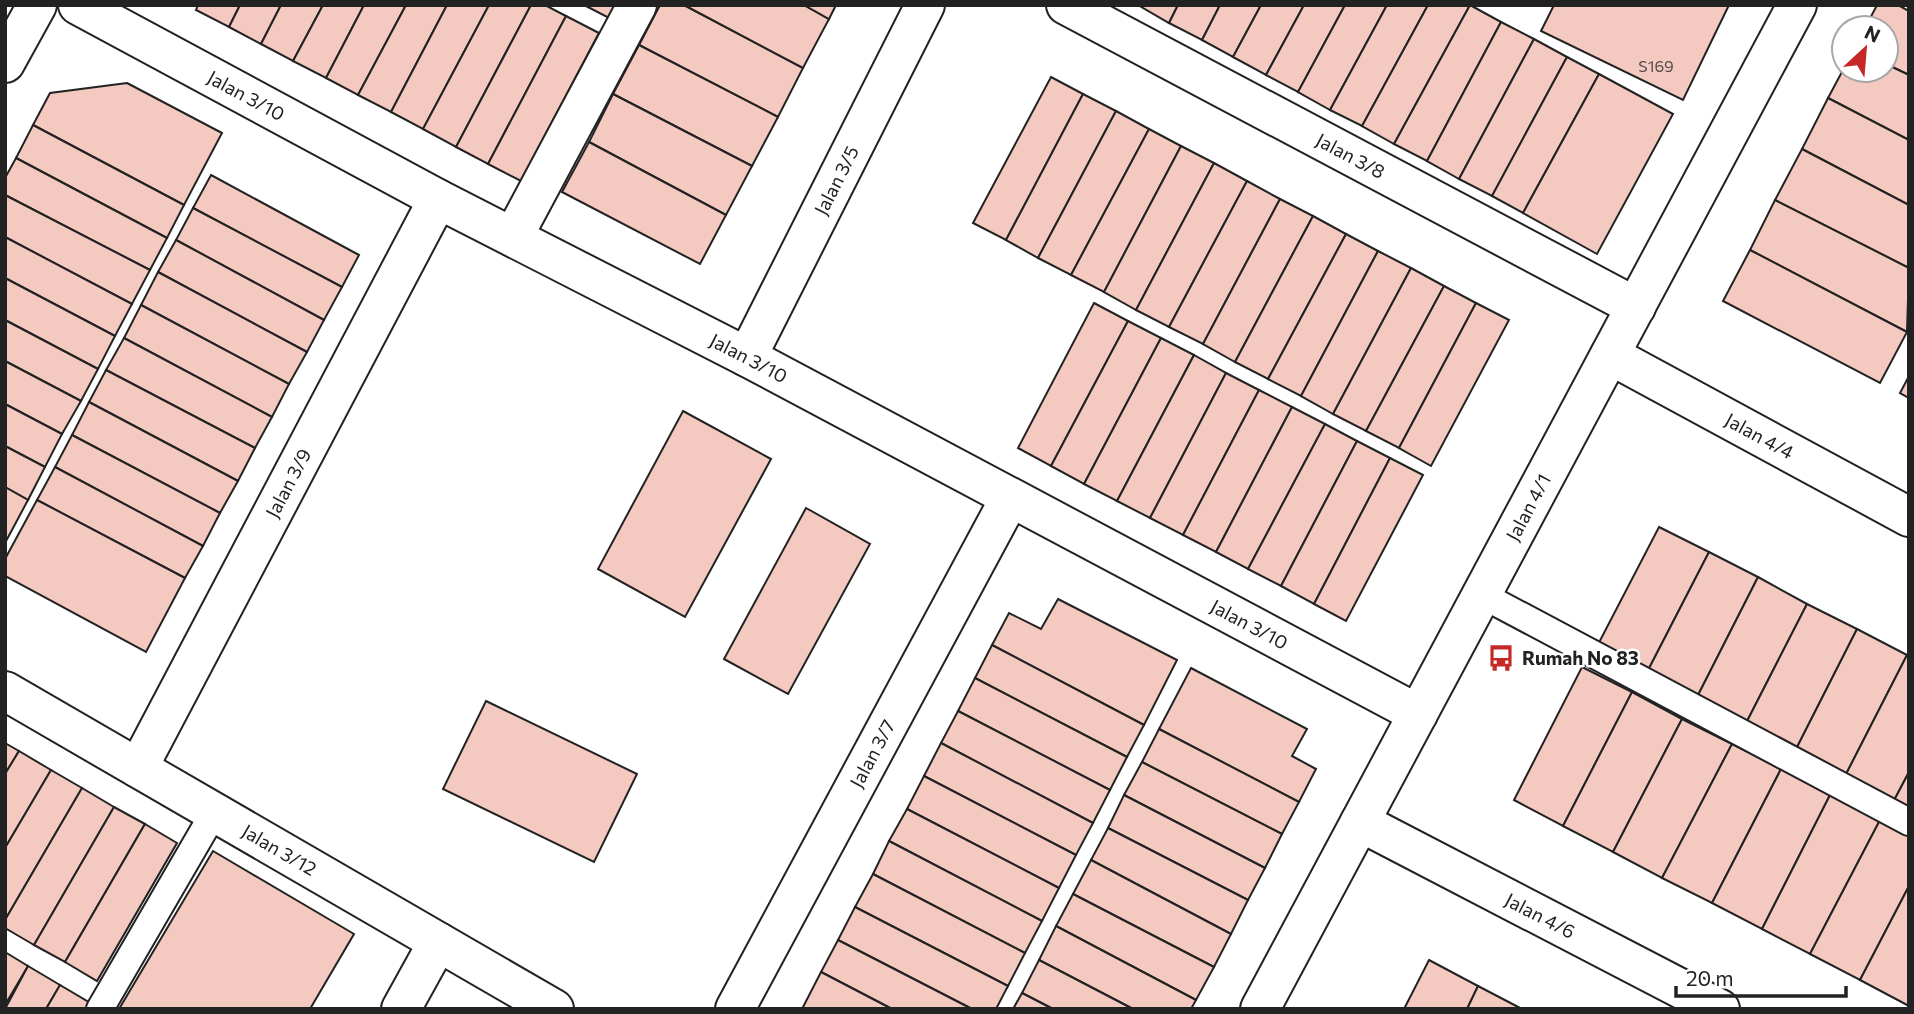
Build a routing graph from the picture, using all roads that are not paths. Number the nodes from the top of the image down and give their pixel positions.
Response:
1 (37, 5) edge
2 (78, 5) edge
3 (637, 5) edge
4 (925, 5) edge
5 (1066, 5) edge
6 (1797, 5) edge
7 (5, 63) edge
8 (438, 199) junction
9 (513, 237) junction
10 (1636, 307) junction
11 (1610, 355) junction
12 (747, 357) junction
13 (1010, 498) junction
14 (1909, 517) edge
15 (1482, 595) junction
16 (5, 691) edge
17 (1418, 714) junction
18 (138, 768) junction
19 (215, 811) junction
20 (1360, 822) junction
21 (1909, 822) edge
22 (438, 942) junction
23 (100, 1009) edge
24 (401, 1009) edge
25 (554, 1009) edge
26 (735, 1009) edge
27 (1260, 1009) edge
28 (1720, 1009) edge

1 - 7 street
2 - 8 street, Jalan 3/10
3 - 9 street
4 - 12 street, Jalan 3/5
5 - 10 street, Jalan 3/8
6 - 10 street, Jalan 4/1
8 - 9 street, Jalan 3/10
8 - 18 street, Jalan 3/9
9 - 12 street, Jalan 3/10
10 - 11 street, Jalan 4/1
11 - 14 street, Jalan 4/4
11 - 15 street, Jalan 4/1
12 - 13 street, Jalan 3/10
13 - 17 street, Jalan 3/10
13 - 26 street, Jalan 3/7
15 - 17 street, Jalan 4/1
15 - 21 lane
16 - 18 street, Jalan 3/12
17 - 20 street, Jalan 4/1
18 - 19 street, Jalan 3/12
19 - 22 street, Jalan 3/12
19 - 23 lane
20 - 27 street, Jalan 4/1
20 - 28 street, Jalan 4/6
22 - 24 street
22 - 25 street, Jalan 3/12

